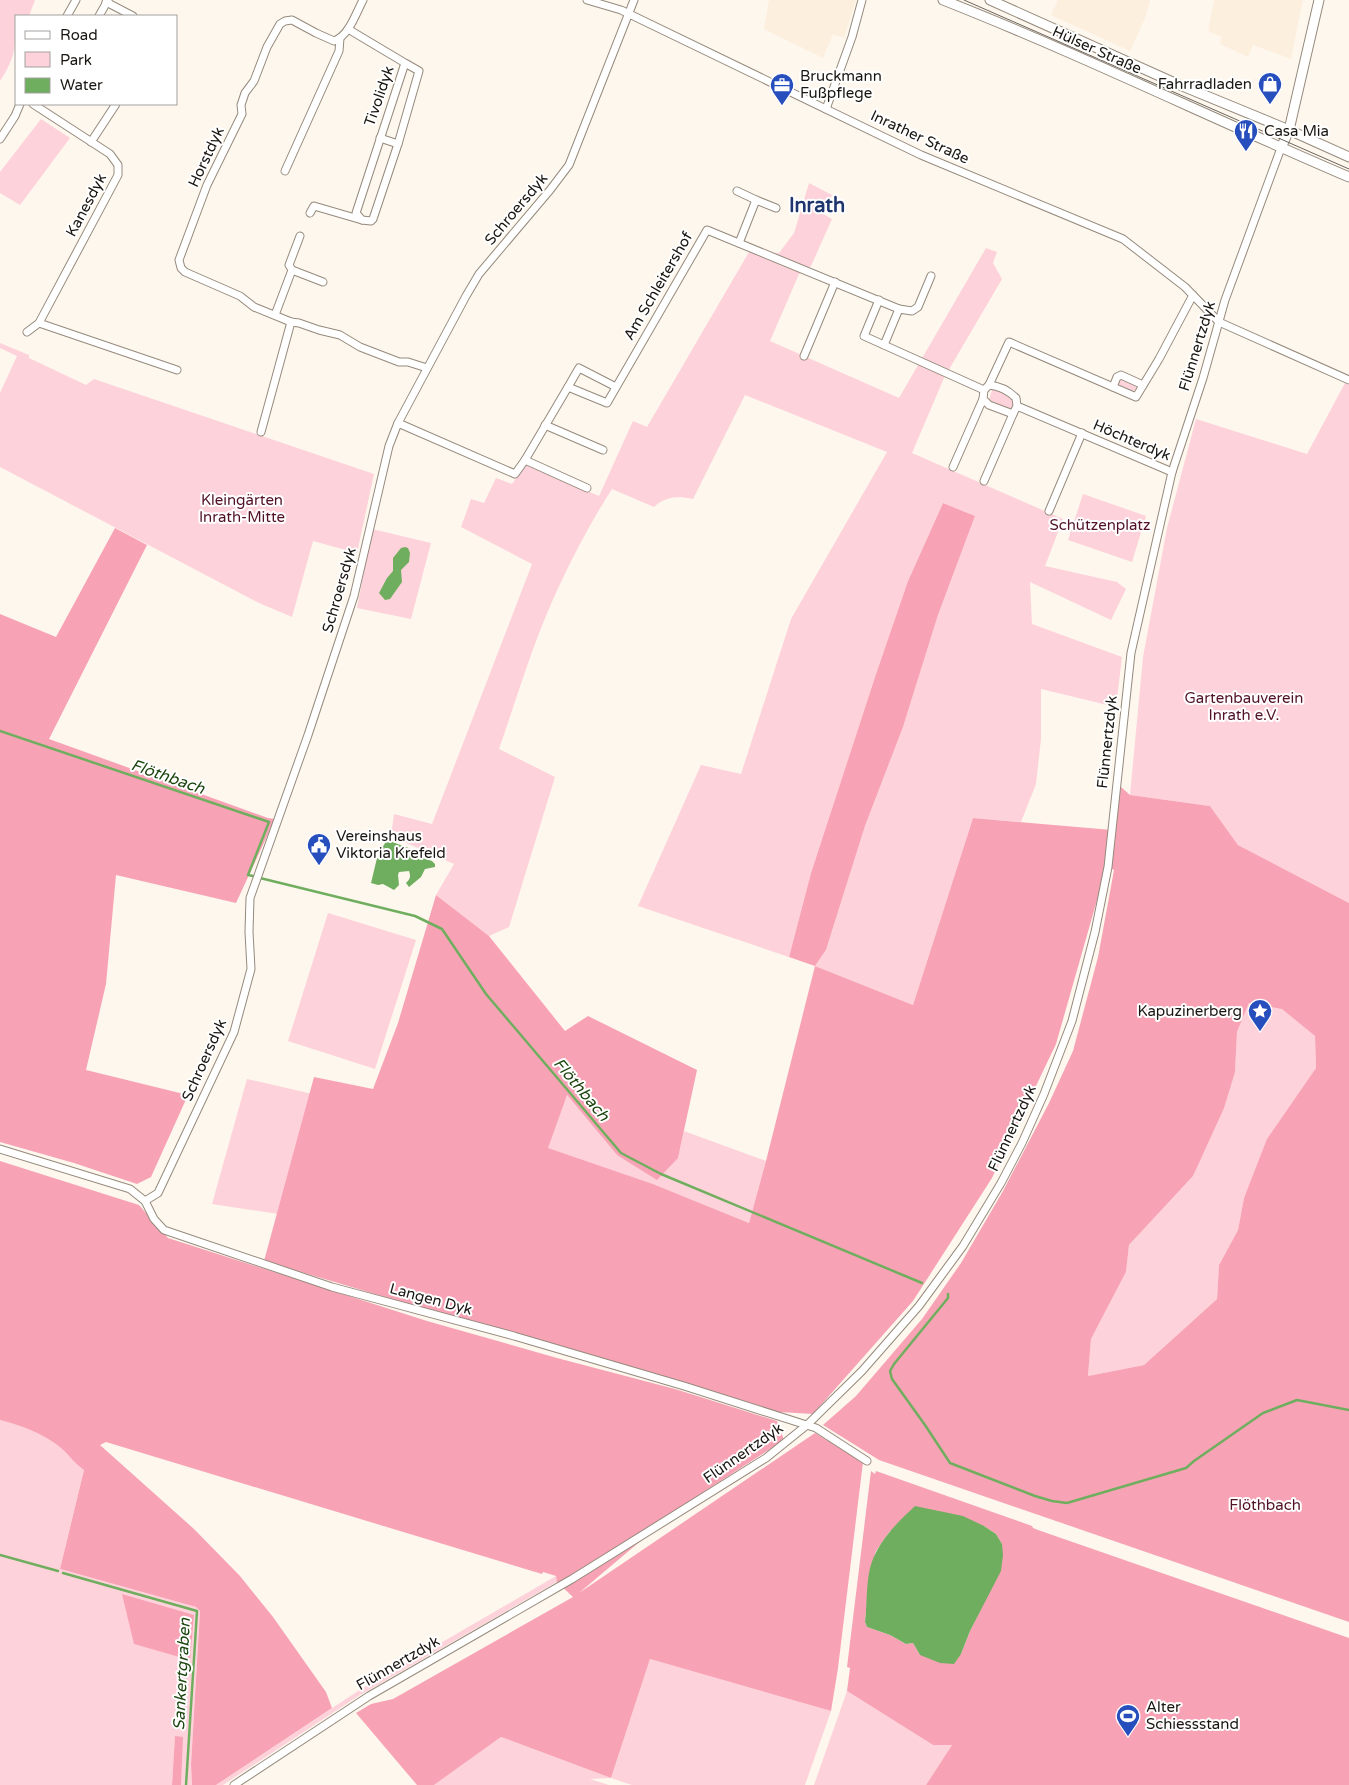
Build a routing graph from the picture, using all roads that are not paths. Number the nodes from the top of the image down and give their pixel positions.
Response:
1 (76, 0) edge
2 (363, 0) edge
3 (586, 0) edge
4 (634, 0) edge
5 (862, 0) edge
6 (943, 0) edge
7 (990, 0) edge
8 (1319, 0) edge
9 (107, 1) edge
10 (629, 14) junction
11 (68, 15) edge
12 (100, 15) edge
13 (131, 15) edge
14 (348, 29) junction
15 (340, 38) junction
16 (405, 63) junction
17 (20, 105) edge
18 (36, 105) edge
19 (115, 105) edge
20 (826, 108) junction
21 (1289, 130) junction
22 (380, 138) junction
23 (0, 139) edge
24 (92, 142) junction
25 (398, 144) junction
26 (1281, 148) junction
27 (1349, 157) edge
28 (285, 171) dead end
29 (1349, 177) edge
30 (737, 191) dead end
31 (756, 200) junction
32 (776, 208) dead end
33 (310, 213) dead end
34 (362, 220) junction
35 (300, 236) dead end
36 (739, 242) junction
37 (292, 270) junction
38 (931, 276) dead end
39 (323, 282) dead end
40 (835, 282) junction
41 (1192, 295) junction
42 (879, 300) junction
43 (899, 308) junction
44 (275, 315) junction
45 (291, 322) junction
46 (1219, 322) junction
47 (40, 323) junction
48 (27, 332) dead end
49 (884, 344) junction
50 (804, 356) dead end
51 (427, 368) junction
52 (177, 370) dead end
53 (1349, 380) edge
54 (1143, 385) junction
55 (616, 386) junction
56 (568, 387) junction
57 (1113, 387) junction
58 (986, 388) junction
59 (983, 399) junction
60 (1017, 406) junction
61 (1012, 414) junction
62 (398, 423) junction
63 (545, 425) junction
64 (261, 432) dead end
65 (1082, 433) junction
66 (603, 450) dead end
67 (525, 460) junction
68 (953, 467) dead end
69 (1172, 472) junction
70 (984, 480) dead end
71 (587, 488) dead end
72 (1049, 511) dead end
73 (0, 1149) edge
74 (145, 1200) junction
75 (807, 1425) junction
76 (867, 1461) dead end
77 (234, 1785) edge

1 - 11 street
2 - 14 street
3 - 10 street, Inrather Straße
4 - 10 street
5 - 20 street
6 - 26 street, Hülser Straße
7 - 21 street, Hülser Straße
8 - 21 street, Flünnertzdyk
9 - 12 street
9 - 13 street
10 - 20 street, Inrather Straße
10 - 51 street, Schroersdyk
14 - 15 street
14 - 16 street, Tivolidyk
15 - 28 street
15 - 44 street, Horstdyk
16 - 22 street, Tivolidyk
16 - 25 street, Tivolidyk
17 - 23 street
18 - 24 street, Kanesdyk
19 - 24 street
20 - 41 street, Inrather Straße
21 - 26 street, Flünnertzdyk
21 - 27 street, Hülser Straße
22 - 25 street, Tivolidyk
22 - 34 street, Tivolidyk
24 - 47 street, Kanesdyk
25 - 34 street, Tivolidyk
26 - 29 street, Hülser Straße
26 - 46 street, Flünnertzdyk
30 - 31 street
31 - 32 street
31 - 36 street
33 - 34 street
35 - 37 street
36 - 40 street, Am Schleitershof
36 - 55 street, Am Schleitershof
37 - 39 street
37 - 44 street
38 - 43 street
40 - 42 street, Am Schleitershof
40 - 50 street
41 - 46 street, Inrather Straße
41 - 54 street
42 - 43 street, Am Schleitershof
42 - 49 street
43 - 49 street
44 - 45 street, Horstdyk
45 - 51 street, Horstdyk
45 - 64 street
46 - 53 street, Inrather Straße
46 - 69 street, Flünnertzdyk
47 - 48 street, Kanesdyk
47 - 52 street
49 - 58 street
51 - 62 street, Schroersdyk
54 - 57 street
54 - 57 street
55 - 56 street, Am Schleitershof
55 - 56 street
56 - 63 street
57 - 58 street
58 - 59 street
58 - 60 street, Höchterdyk
59 - 61 street
59 - 68 street
60 - 61 street
60 - 65 street, Höchterdyk
61 - 70 street
62 - 67 street
62 - 74 street, Schroersdyk
63 - 66 street
63 - 67 street
65 - 69 street, Höchterdyk
65 - 72 street, Höchterdyk
67 - 71 street
69 - 75 street, Flünnertzdyk
73 - 74 street
74 - 75 street, Langen Dyk
75 - 76 street, Langen Dyk
75 - 77 street, Flünnertzdyk

